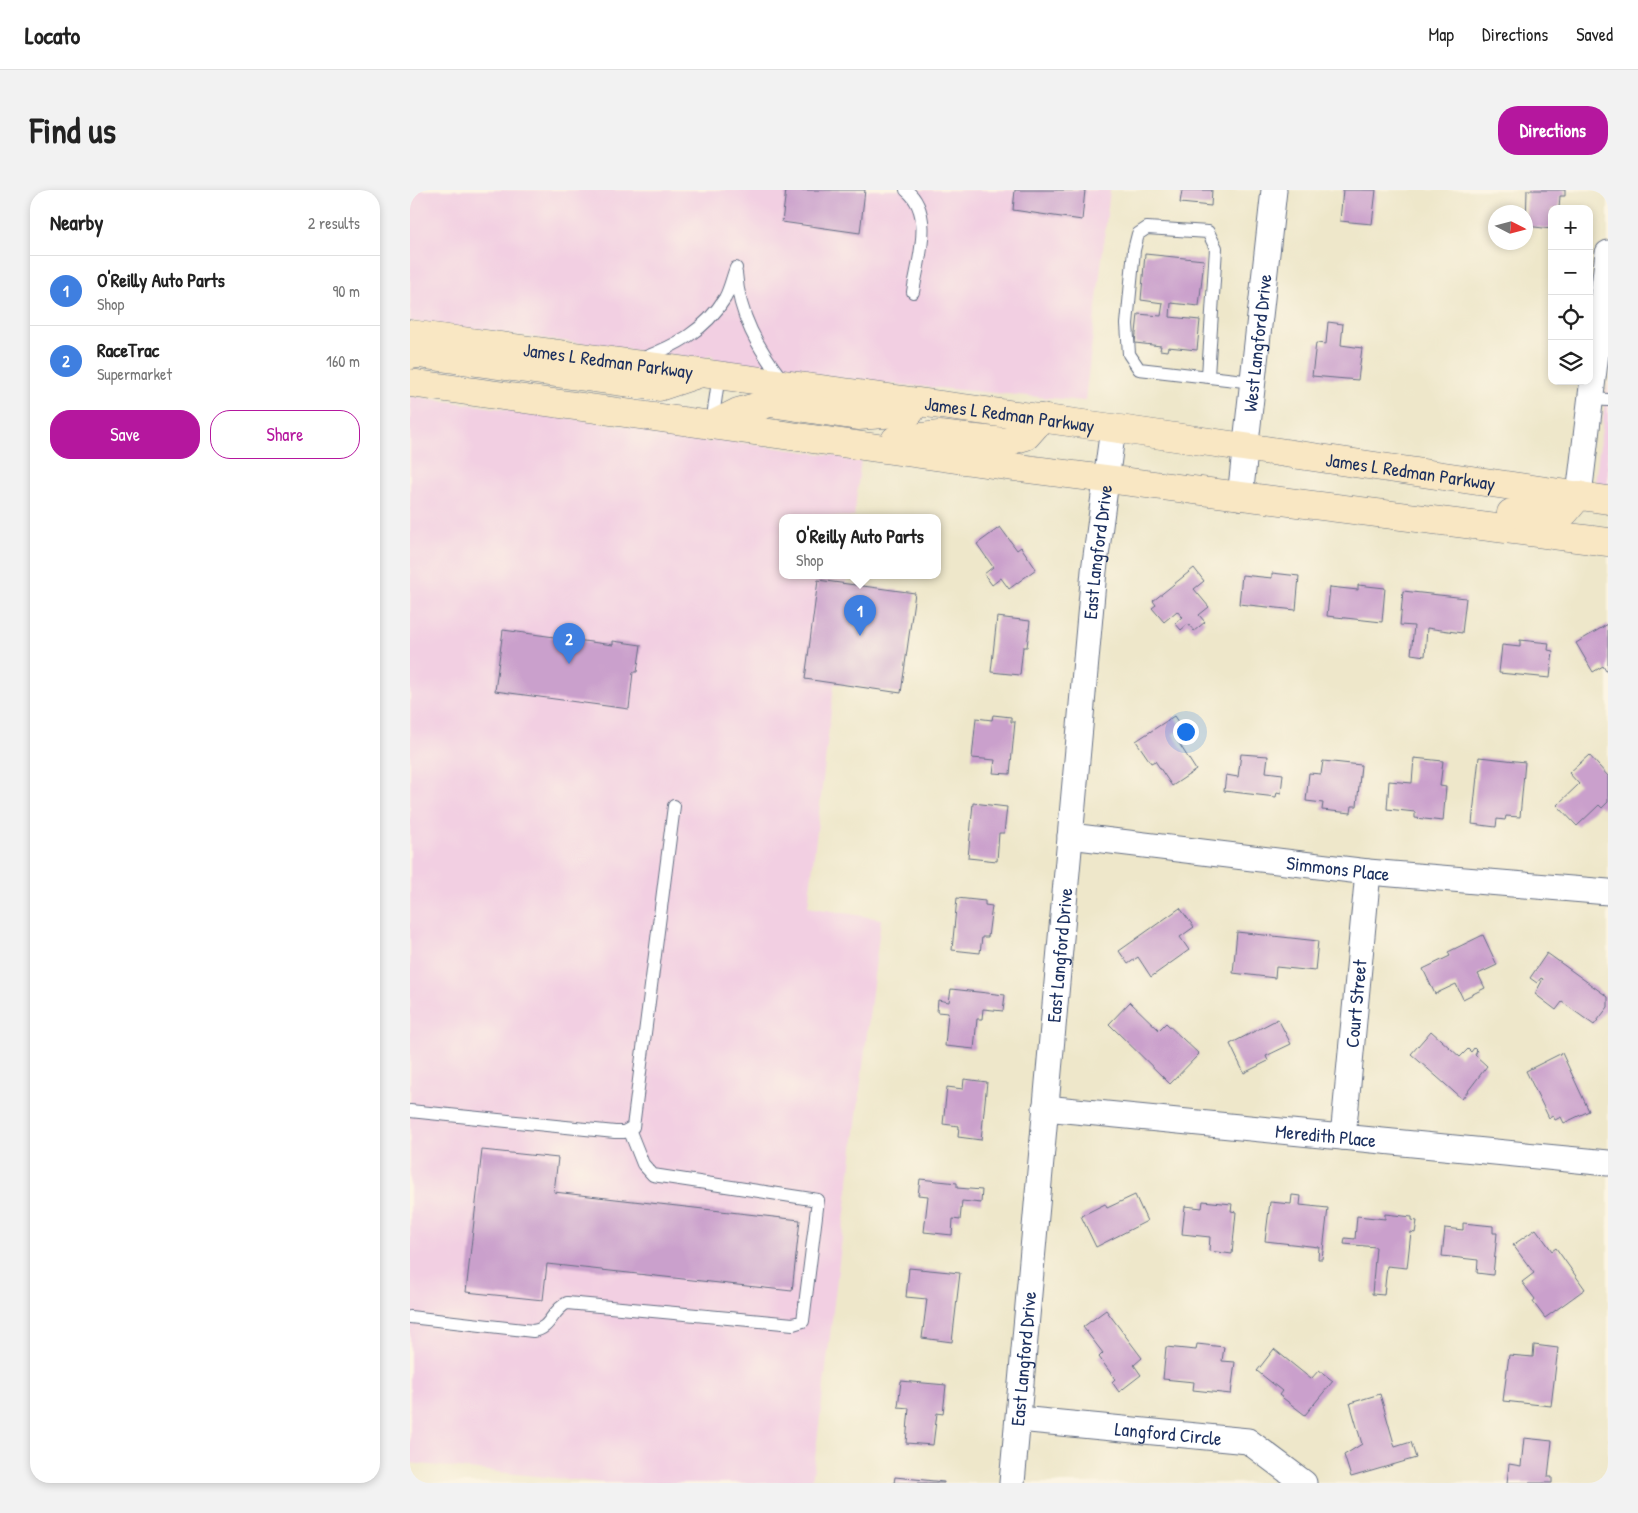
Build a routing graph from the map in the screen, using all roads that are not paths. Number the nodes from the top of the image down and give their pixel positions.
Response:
1 (906, 190) edge
2 (1274, 190) edge
3 (1608, 253) edge
4 (1606, 290) edge
5 (913, 292) dead end
6 (410, 334) edge
7 (410, 355) edge
8 (632, 362) junction
9 (712, 373) junction
10 (1208, 376) junction
11 (1254, 382) junction
12 (410, 383) edge
13 (785, 384) junction
14 (1599, 400) edge
15 (967, 408) junction
16 (1042, 418) junction
17 (712, 425) junction
18 (1113, 428) junction
19 (856, 445) junction
20 (1247, 446) junction
21 (1107, 479) junction
22 (1579, 495) junction
23 (1240, 497) junction
24 (1608, 500) edge
25 (1385, 515) junction
26 (1608, 542) edge
27 (674, 806) dead end
28 (1070, 836) junction
29 (1368, 872) junction
30 (1608, 892) edge
31 (1045, 1108) junction
32 (410, 1111) edge
33 (629, 1129) junction
34 (1343, 1137) junction
35 (1608, 1163) edge
36 (410, 1317) edge
37 (1019, 1419) junction
38 (1012, 1483) edge
39 (1304, 1483) edge

1 - 5 lane
2 - 11 street, West Langford Drive
3 - 4 street
4 - 14 street
6 - 8 main road, James L Redman Parkway
7 - 9 main road
8 - 9 main road, James L Redman Parkway
8 - 13 lane
9 - 13 main road, James L Redman Parkway
9 - 17 lane
10 - 10 lane
10 - 11 lane
11 - 20 street, West Langford Drive
12 - 17 main road
13 - 15 main road, James L Redman Parkway
14 - 22 street
15 - 16 main road, James L Redman Parkway
15 - 17 main road
16 - 18 main road, James L Redman Parkway
16 - 19 main road
17 - 19 main road
18 - 20 main road, James L Redman Parkway
18 - 21 street, East Langford Drive
19 - 21 main road
20 - 22 main road, James L Redman Parkway
20 - 23 street, West Langford Drive
21 - 23 main road
21 - 28 street, East Langford Drive
22 - 24 main road, James L Redman Parkway
22 - 25 main road
23 - 25 main road
25 - 26 main road
27 - 33 lane
28 - 29 street, Simmons Place
28 - 31 street, East Langford Drive
29 - 30 street, Simmons Place
29 - 34 street, Court Street
31 - 34 street, Meredith Place
31 - 37 street, East Langford Drive
32 - 33 lane
33 - 36 lane
34 - 35 street, Meredith Place
37 - 38 street, East Langford Drive
37 - 39 street, Langford Circle

